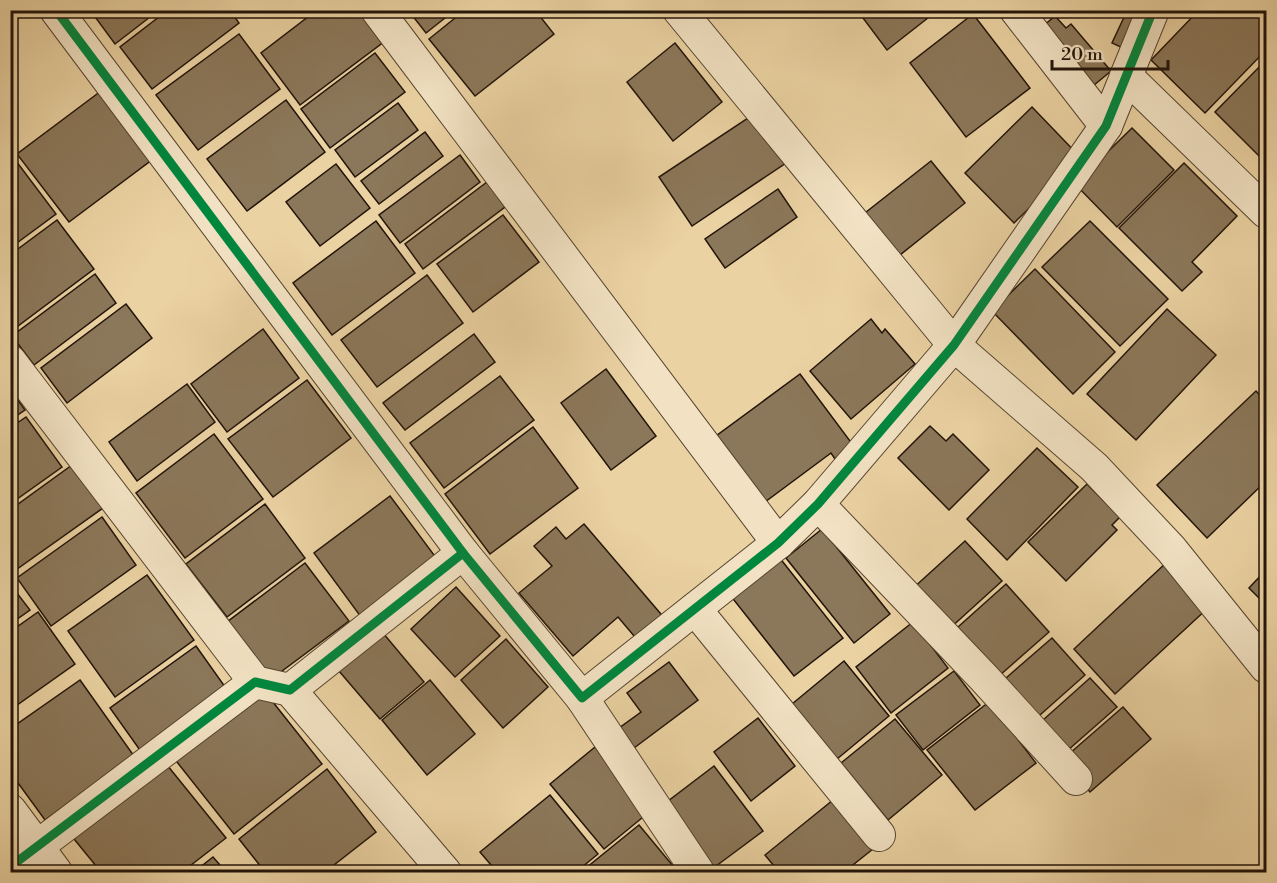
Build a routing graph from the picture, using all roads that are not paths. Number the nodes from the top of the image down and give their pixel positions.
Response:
1 (56, 10) edge
2 (377, 10) edge
3 (679, 10) edge
4 (1016, 10) edge
5 (1153, 10) edge
6 (1126, 76) junction
7 (1106, 126) junction
8 (1266, 212) edge
9 (954, 345) junction
10 (10, 361) edge
11 (818, 504) junction
12 (778, 543) junction
13 (463, 553) junction
14 (694, 609) junction
15 (1266, 667) edge
16 (255, 682) junction
17 (290, 690) junction
18 (582, 698) junction
19 (1076, 779) dead end
20 (10, 810) edge
21 (879, 835) dead end
22 (37, 847) junction
23 (10, 867) edge
24 (56, 873) edge
25 (445, 873) edge
26 (698, 873) edge

1 - 13 street
2 - 12 street
3 - 9 street
4 - 7 street
5 - 6 street
6 - 7 street
6 - 8 street
7 - 9 street
9 - 11 street
9 - 15 street
10 - 16 street
11 - 12 street
11 - 19 street
12 - 14 street
13 - 17 street
13 - 18 street
14 - 18 street
14 - 21 street
16 - 17 street
16 - 22 street
17 - 25 street
18 - 26 street
20 - 22 street
22 - 23 street
22 - 24 street

